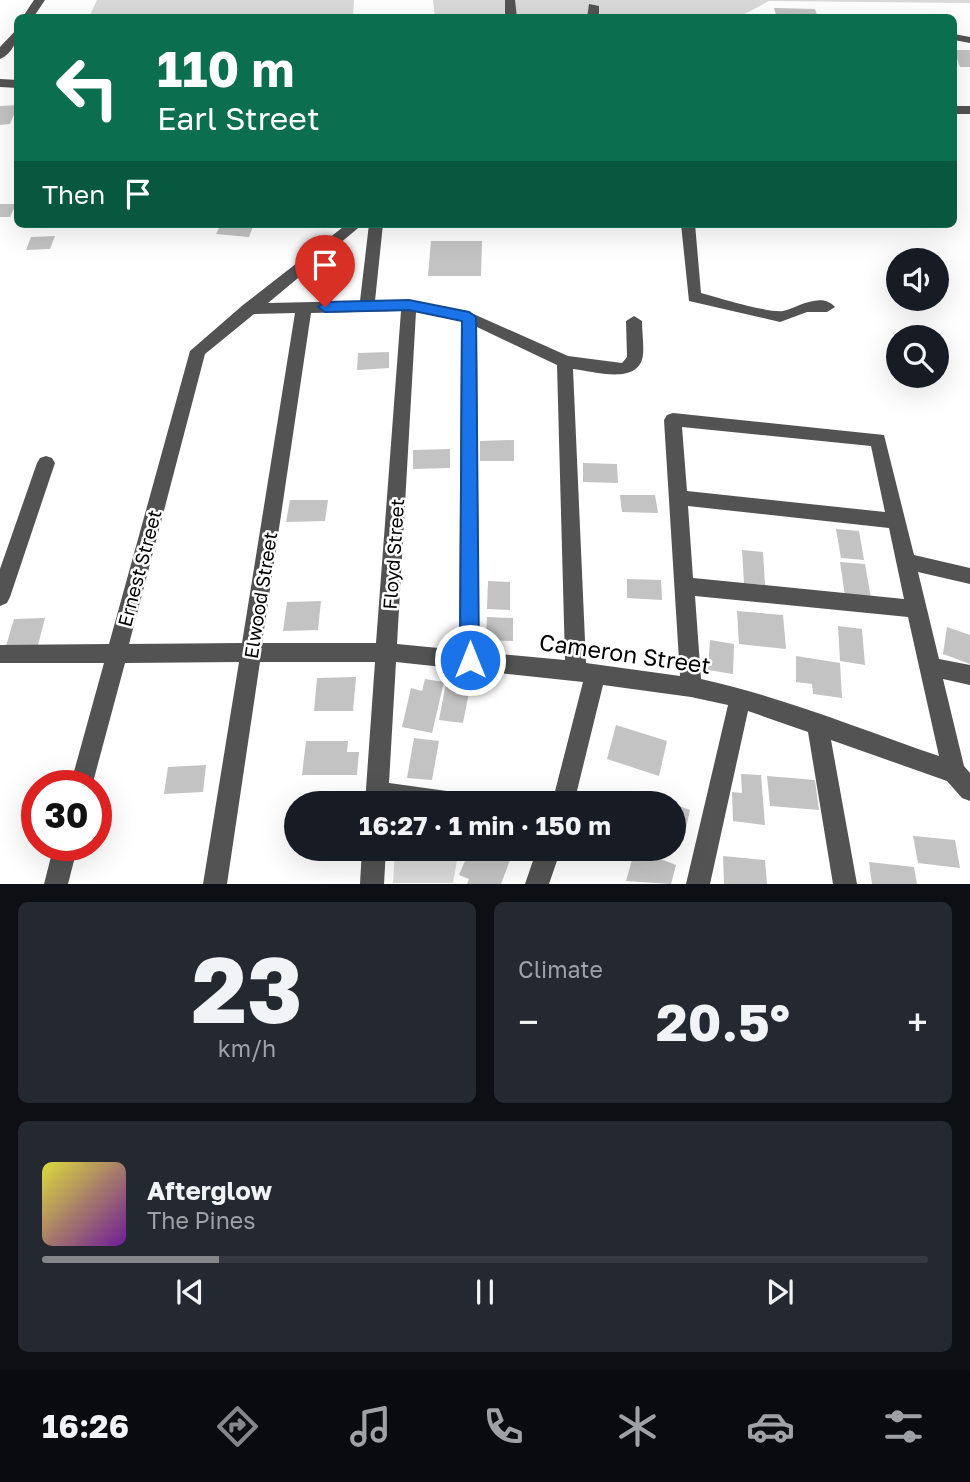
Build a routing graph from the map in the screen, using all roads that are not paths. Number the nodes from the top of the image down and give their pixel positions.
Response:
1 (14, 36) edge
2 (0, 55) edge
3 (351, 228) edge
4 (376, 228) edge
5 (688, 228) edge
6 (409, 305) junction
7 (367, 306) junction
8 (304, 307) junction
9 (827, 307) dead end
10 (248, 309) junction
11 (469, 317) junction
12 (634, 321) dead end
13 (565, 362) junction
14 (46, 463) dead end
15 (678, 497) junction
16 (897, 521) junction
17 (905, 561) junction
18 (970, 576) edge
19 (684, 586) junction
20 (0, 597) edge
21 (917, 609) junction
22 (117, 651) junction
23 (252, 651) junction
24 (386, 652) junction
25 (0, 654) edge
26 (470, 660) junction
27 (930, 667) junction
28 (585, 672) junction
29 (970, 675) edge
30 (691, 687) junction
31 (740, 698) junction
32 (817, 723) junction
33 (85, 770) edge
34 (954, 772) junction
35 (970, 790) edge
36 (377, 791) edge
37 (565, 791) edge
38 (61, 861) edge
39 (373, 861) edge
40 (545, 861) edge
41 (55, 884) edge
42 (215, 884) edge
43 (372, 884) edge
44 (537, 884) edge
45 (698, 884) edge
46 (845, 884) edge

1 - 2 street
3 - 10 street
4 - 7 street
5 - 9 street
6 - 7 street
6 - 11 street
6 - 24 street, Floyd Street
7 - 8 street
8 - 10 street
8 - 23 street, Elwood Street
10 - 22 street, Ernest Street
11 - 13 street
11 - 26 street
12 - 13 street
13 - 28 street
14 - 20 street
15 - 16 street
15 - 16 street
15 - 19 street
16 - 17 street
17 - 18 street
17 - 21 street
19 - 21 street
19 - 30 street
21 - 27 street
22 - 23 street, Cameron Street
22 - 25 street, Cameron Street
22 - 33 street, Ernest Street
23 - 24 street, Cameron Street
23 - 42 street, Elwood Street
24 - 26 street, Cameron Street
24 - 36 street, Floyd Street
26 - 28 street, Cameron Street
27 - 29 street
27 - 34 street
28 - 30 street, Cameron Street
28 - 37 street
30 - 31 street, Cameron Street
31 - 32 street, Cameron Street
31 - 45 street
32 - 34 street, Cameron Street
32 - 46 street
34 - 35 street, Cameron Street
38 - 41 street
39 - 43 street
40 - 44 street

